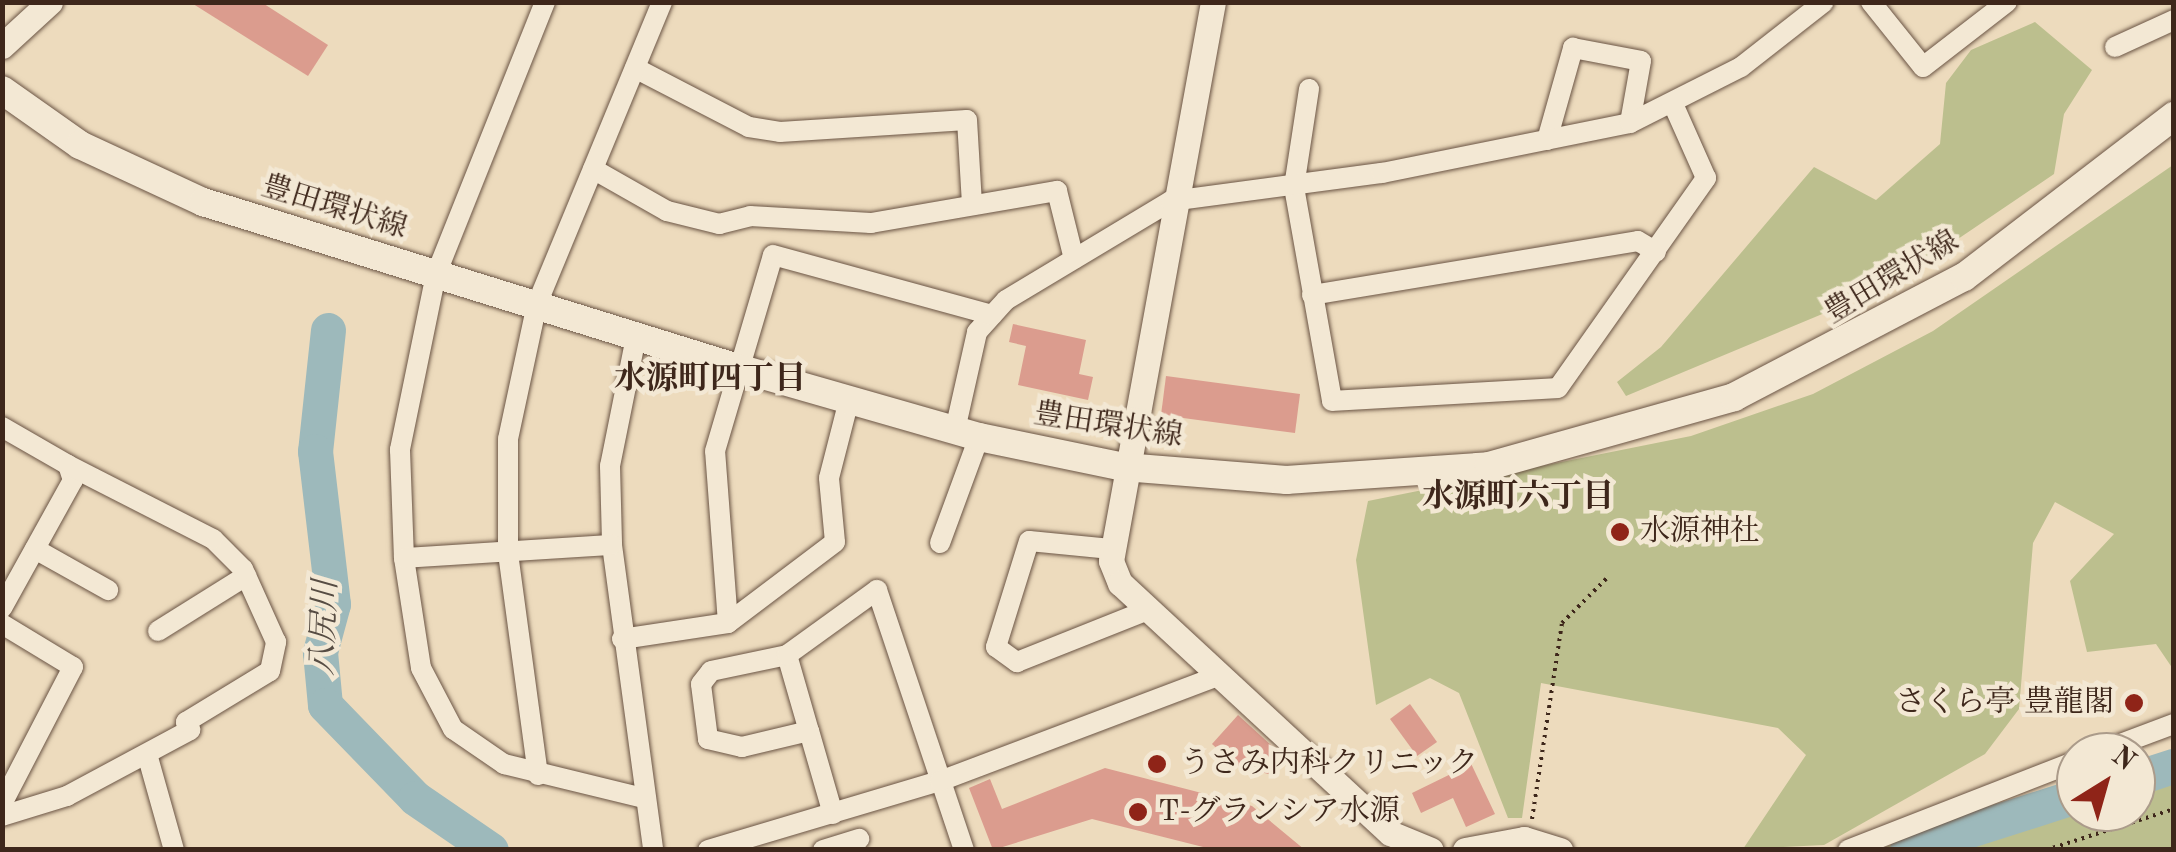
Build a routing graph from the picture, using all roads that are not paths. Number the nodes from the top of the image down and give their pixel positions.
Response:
1 (50, 2) edge
2 (545, 2) edge
3 (662, 2) edge
4 (1213, 2) edge
5 (1824, 2) edge
6 (1871, 2) edge
7 (2007, 2) edge
8 (2174, 20) edge
9 (2, 46) edge
10 (2116, 47) dead end
11 (634, 68) junction
12 (1309, 89) dead end
13 (2, 90) edge
14 (1674, 106) junction
15 (2174, 116) edge
16 (1630, 123) junction
17 (1548, 140) junction
18 (593, 169) junction
19 (1294, 187) junction
20 (1171, 201) junction
21 (972, 203) junction
22 (1656, 252) junction
23 (1074, 259) junction
24 (436, 274) junction
25 (1312, 296) junction
26 (537, 304) junction
27 (992, 315) junction
28 (636, 337) junction
29 (738, 368) junction
30 (849, 400) junction
31 (2, 426) edge
32 (967, 434) junction
33 (68, 465) junction
34 (1124, 467) junction
35 (940, 543) dead end
36 (612, 545) junction
37 (35, 549) junction
38 (1110, 549) junction
39 (508, 554) junction
40 (404, 558) junction
41 (246, 576) junction
42 (108, 590) dead end
43 (2, 608) edge
44 (1148, 610) junction
45 (728, 623) junction
46 (2, 624) edge
47 (158, 631) dead end
48 (622, 639) junction
49 (787, 654) junction
50 (1218, 676) junction
51 (809, 732) junction
52 (147, 754) junction
53 (2056, 769) edge
54 (538, 774) junction
55 (940, 781) junction
56 (644, 798) junction
57 (2, 804) edge
58 (833, 814) junction
59 (2, 816) edge
60 (858, 839) dead end
61 (174, 850) edge
62 (653, 850) edge
63 (708, 850) edge
64 (824, 850) edge
65 (964, 850) edge
66 (1431, 850) edge
67 (1465, 850) edge
68 (1560, 850) edge
69 (1848, 850) edge

1 - 9 street
2 - 24 street
3 - 11 street
4 - 20 street
5 - 14 street
6 - 7 street
8 - 10 street
11 - 18 street
11 - 21 street
12 - 19 street
13 - 24 main road, 豊田環状線
14 - 16 street
14 - 22 street
15 - 34 main road, 豊田環状線
16 - 17 street
16 - 17 street
17 - 19 street
18 - 21 street
18 - 26 street
19 - 20 street
19 - 25 street
20 - 23 street
20 - 34 street
21 - 23 street
22 - 25 street
22 - 25 street
23 - 27 street
24 - 26 main road, 豊田環状線
24 - 40 street
26 - 28 main road, 豊田環状線
26 - 39 street
27 - 29 street
27 - 32 street
28 - 29 main road, 豊田環状線
28 - 36 street
29 - 30 main road, 豊田環状線
29 - 45 street
30 - 32 main road, 豊田環状線
30 - 45 street
31 - 33 street
32 - 34 main road, 豊田環状線
32 - 35 street
33 - 37 street
33 - 41 street
34 - 38 street
36 - 39 street
36 - 48 street
37 - 42 street
37 - 43 street
38 - 44 street
38 - 44 street
39 - 40 street
39 - 54 street
40 - 54 street
41 - 47 street
41 - 52 street
44 - 50 street
45 - 48 street
46 - 57 street
48 - 56 street
49 - 51 street
49 - 51 street
49 - 55 street
50 - 55 street
50 - 66 street
51 - 58 street
52 - 59 street
52 - 61 street
53 - 69 street
54 - 56 street
55 - 58 street
55 - 65 street
56 - 62 street
58 - 63 street
60 - 64 street
67 - 68 street

